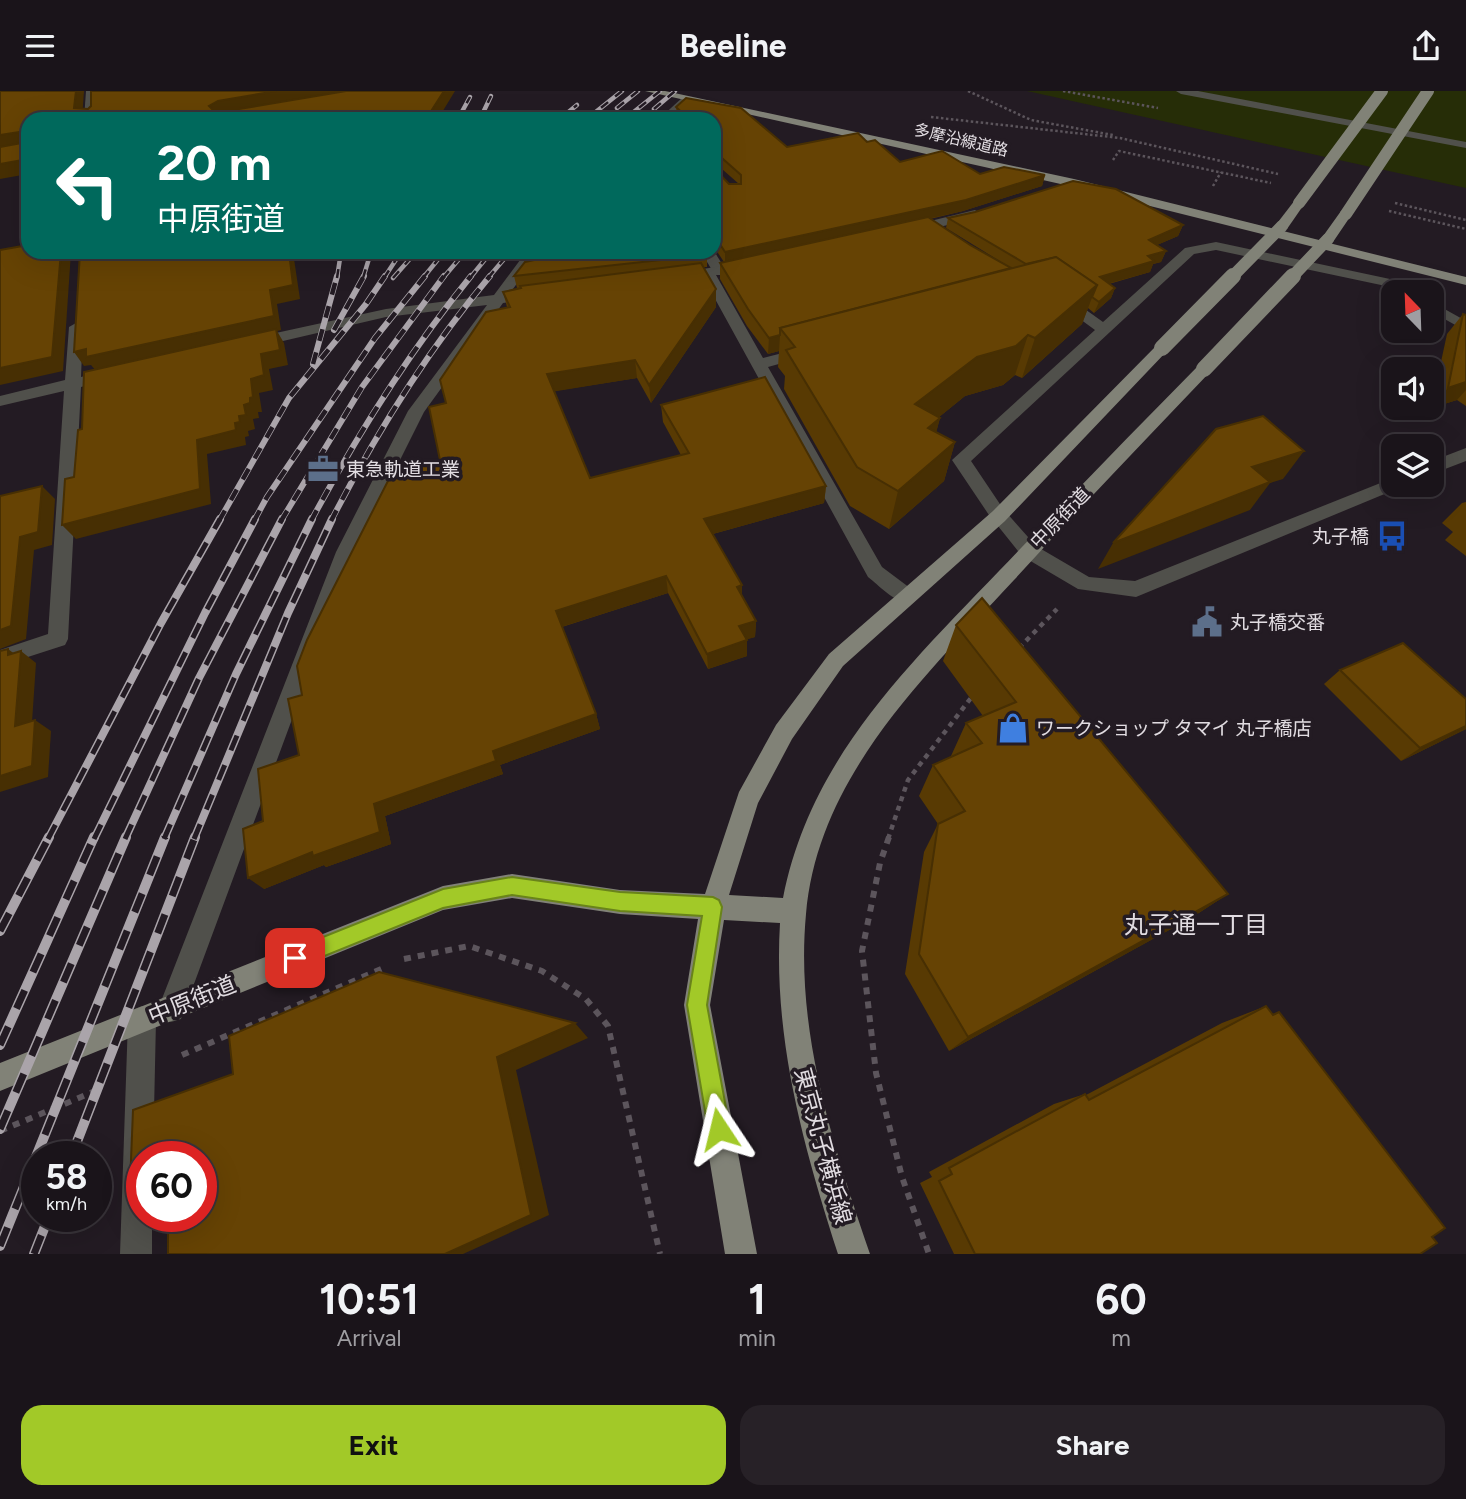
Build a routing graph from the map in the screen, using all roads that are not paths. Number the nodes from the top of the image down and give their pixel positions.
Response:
1 (91, 91) edge
2 (650, 91) edge
3 (1181, 91) edge
4 (1382, 91) edge
5 (1428, 91) edge
6 (687, 99) junction
7 (90, 112) edge
8 (673, 112) edge
9 (1466, 145) edge
10 (1074, 183) junction
11 (1043, 194) edge
12 (992, 209) edge
13 (928, 226) junction
14 (902, 232) edge
15 (950, 241) edge
16 (1362, 254) junction
17 (528, 259) edge
18 (710, 259) edge
19 (757, 263) edge
20 (1407, 266) junction
21 (714, 273) junction
22 (1345, 274) junction
23 (669, 278) edge
24 (1398, 280) edge
25 (1466, 281) edge
26 (1381, 283) edge
27 (542, 293) edge
28 (1055, 295) edge
29 (495, 301) junction
30 (77, 308) edge
31 (1444, 313) edge
32 (1466, 327) edge
33 (1105, 330) junction
34 (236, 347) edge
35 (825, 347) edge
36 (759, 364) junction
37 (128, 371) edge
38 (72, 384) junction
39 (0, 401) edge
40 (1466, 454) edge
41 (1444, 463) edge
42 (1381, 489) edge
43 (999, 516) junction
44 (1029, 551) junction
45 (907, 596) junction
46 (0, 658) edge
47 (713, 907) junction
48 (793, 911) junction
49 (172, 1009) junction
50 (142, 1020) junction
51 (0, 1077) edge
52 (136, 1254) edge
53 (741, 1254) edge
54 (854, 1254) edge

1 - 7 street
2 - 6 main road, 多摩沿線道路
3 - 9 street
4 - 43 main road, bridge
5 - 44 main road, 中原街道, bridge
6 - 8 street
6 - 10 main road, 多摩沿線道路
10 - 11 street
10 - 16 main road, 多摩沿線道路
12 - 13 street
13 - 14 street
13 - 15 street
16 - 20 main road, 多摩沿線道路
16 - 22 street
17 - 29 street
18 - 21 street
19 - 21 street
20 - 24 street
20 - 25 main road, 多摩沿線道路
21 - 23 street
21 - 36 street
22 - 26 street
22 - 33 street
27 - 29 street
28 - 33 street
29 - 34 street
29 - 49 street
30 - 38 street
31 - 32 street
33 - 43 street
35 - 36 street
36 - 45 street
37 - 38 street
38 - 39 street
38 - 46 street
40 - 41 street
42 - 44 street
43 - 44 street
43 - 45 main road
44 - 48 main road, 中原街道
45 - 47 main road
47 - 48 main road, 中原街道
47 - 49 main road, 中原街道
47 - 53 main road
48 - 54 main road, 東京丸子横浜線
49 - 50 main road, 中原街道
50 - 51 main road, 中原街道
50 - 52 street

